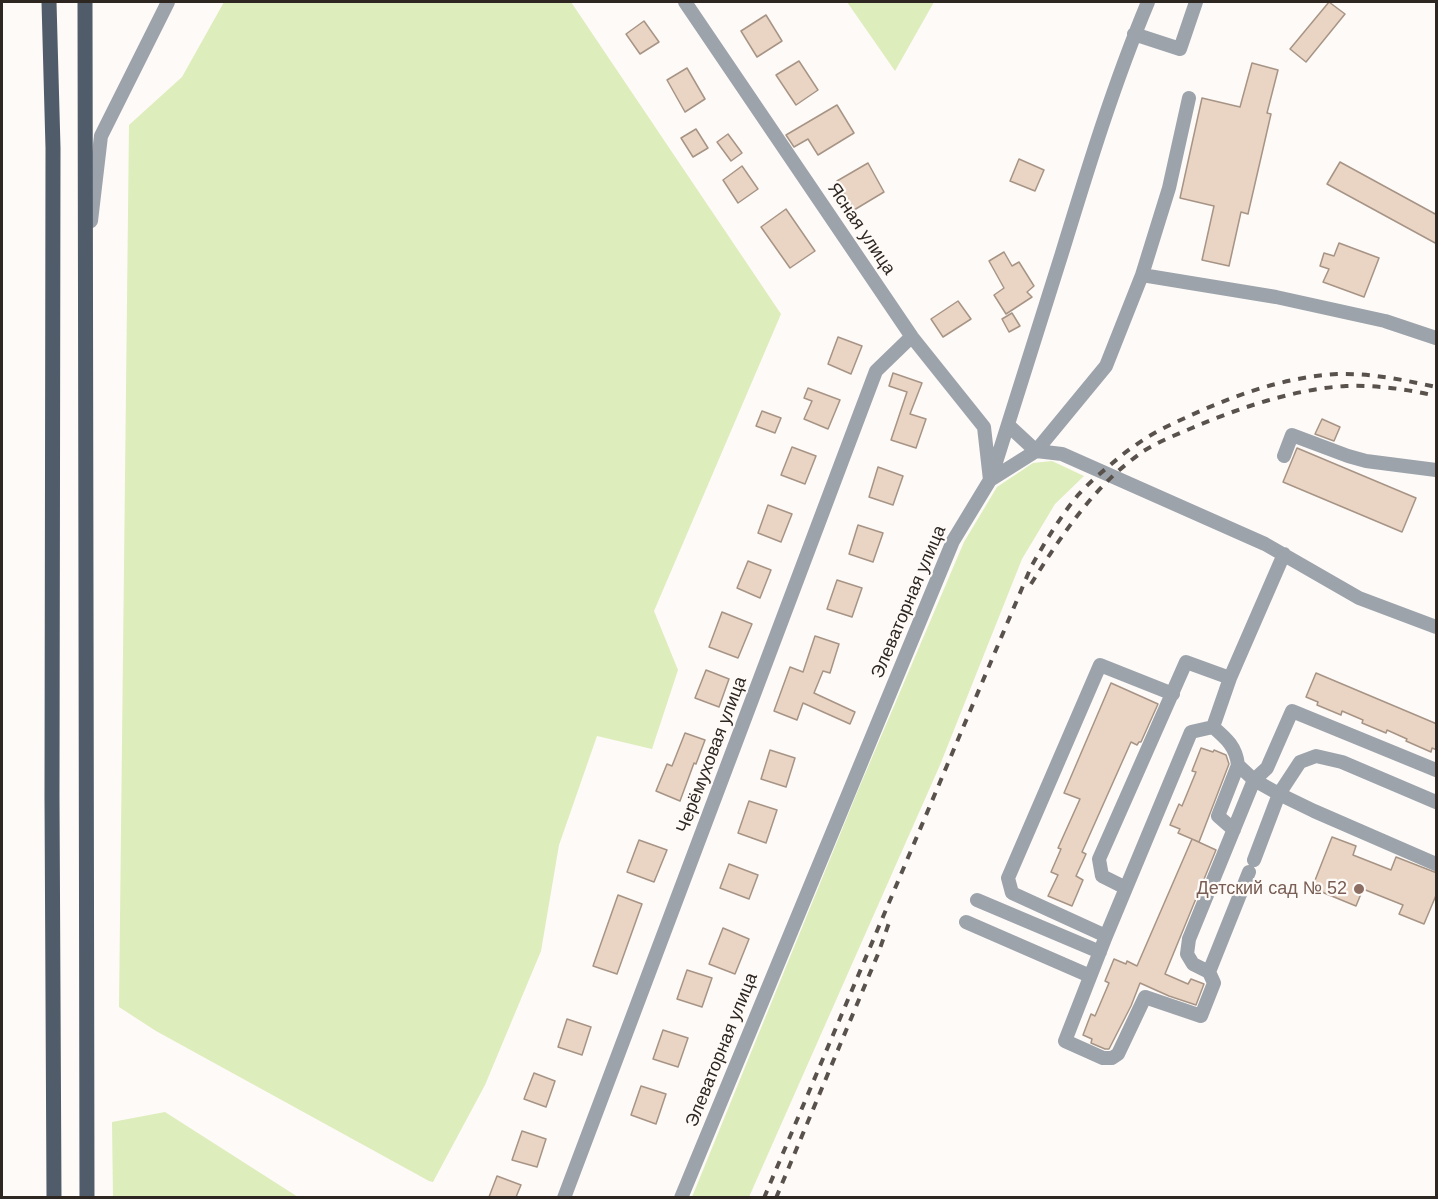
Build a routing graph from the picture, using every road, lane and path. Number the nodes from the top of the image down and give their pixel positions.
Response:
1 (50, 2) edge
2 (86, 2) edge
3 (168, 2) edge
4 (686, 2) edge
5 (1148, 2) edge
6 (1196, 2) edge
7 (1134, 34) junction
8 (1189, 98) dead end
9 (86, 259) junction
10 (1142, 275) junction
11 (912, 337) junction
12 (1437, 338) edge
13 (1008, 425) junction
14 (1036, 451) junction
15 (1284, 456) dead end
16 (1437, 470) edge
17 (990, 480) junction
18 (1284, 554) junction
19 (1437, 627) edge
20 (1230, 678) junction
21 (1173, 694) junction
22 (1213, 727) junction
23 (1238, 765) junction
24 (1437, 770) edge
25 (1254, 780) junction
26 (1279, 794) junction
27 (1437, 802) edge
28 (1234, 830) junction
29 (1437, 864) edge
30 (1126, 888) junction
31 (977, 900) dead end
32 (966, 922) dead end
33 (1106, 936) junction
34 (1100, 952) junction
35 (1209, 972) junction
36 (1090, 976) junction
37 (54, 1197) edge
38 (87, 1197) edge
39 (564, 1197) edge
40 (681, 1197) edge

1 - 37 main road
2 - 9 main road
3 - 9 street
4 - 11 street, Ясная улица
5 - 7 street
6 - 7 street
7 - 13 street
8 - 10 street, Элеваторная улица
9 - 38 main road
10 - 12 street
10 - 14 street, Элеваторная улица
11 - 17 street, Ясная улица
11 - 39 street, Черёмуховая улица
13 - 14 street
13 - 17 street
14 - 17 street, Элеваторная улица
14 - 18 street
15 - 16 street
17 - 40 street, Элеваторная улица
18 - 19 street
18 - 20 street
20 - 21 street
20 - 22 street
21 - 30 street
21 - 33 street
22 - 23 street
22 - 30 street
23 - 25 street
23 - 28 street
24 - 25 street
25 - 26 street
25 - 28 street
26 - 27 street
26 - 29 street
26 - 35 street
28 - 35 street
30 - 33 street
31 - 34 street
32 - 36 street
33 - 34 street
34 - 36 street
35 - 36 street

